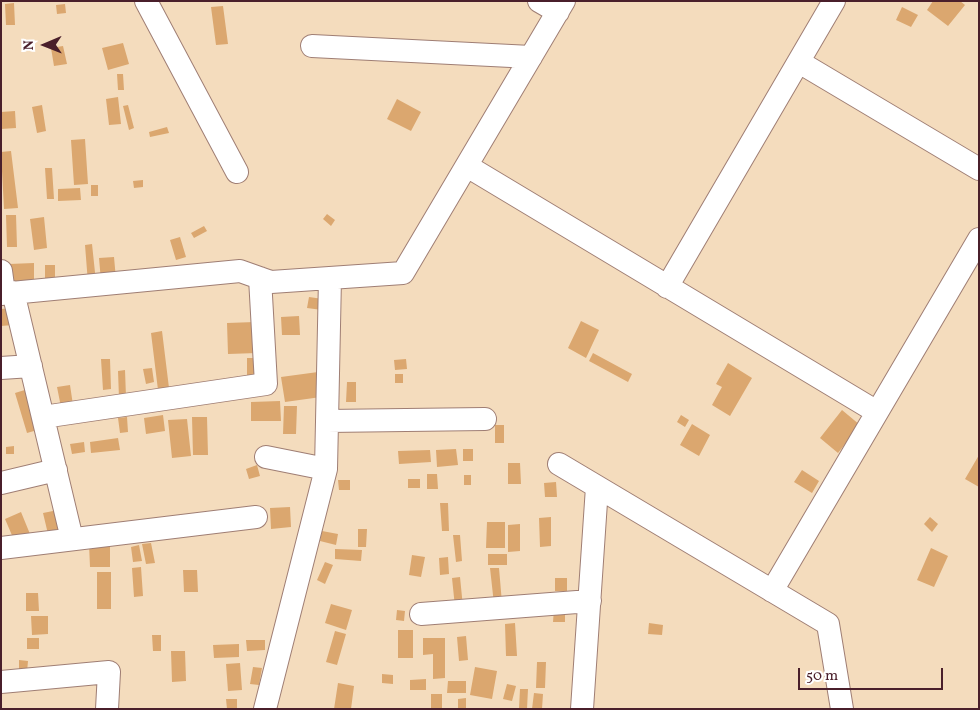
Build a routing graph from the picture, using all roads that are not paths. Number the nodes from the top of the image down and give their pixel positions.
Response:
1 (146, 1) edge
2 (828, 3) edge
3 (554, 5) edge
4 (312, 46) dead end
5 (531, 58) junction
6 (799, 62) junction
7 (467, 166) junction
8 (979, 169) edge
9 (238, 172) dead end
10 (979, 239) edge
11 (1, 271) edge
12 (260, 278) junction
13 (330, 278) junction
14 (666, 287) junction
15 (6, 293) edge
16 (30, 366) junction
17 (1, 368) edge
18 (877, 412) junction
19 (43, 417) junction
20 (486, 420) dead end
21 (327, 421) junction
22 (266, 457) dead end
23 (559, 464) dead end
24 (326, 469) junction
25 (56, 470) junction
26 (1, 484) edge
27 (597, 487) junction
28 (256, 517) dead end
29 (72, 539) junction
30 (1, 548) edge
31 (772, 591) junction
32 (590, 601) junction
33 (421, 614) dead end
34 (1, 682) edge
35 (107, 709) edge
36 (265, 709) edge
37 (582, 709) edge
38 (842, 709) edge

1 - 9 street
2 - 6 street
3 - 5 street
4 - 5 street
5 - 7 street
6 - 8 street
6 - 14 street
7 - 13 street
7 - 14 street
10 - 18 street
11 - 15 street
12 - 13 street
12 - 15 street
12 - 19 street
13 - 21 street
14 - 18 street
15 - 16 street
16 - 17 street
16 - 19 street
18 - 31 street
19 - 25 street
20 - 21 street
21 - 24 street
22 - 24 street
23 - 27 street
24 - 36 street
25 - 26 street
25 - 29 street
27 - 31 street
27 - 32 street
28 - 29 street
29 - 30 street
31 - 38 street
32 - 33 street
32 - 37 street
34 - 35 street

